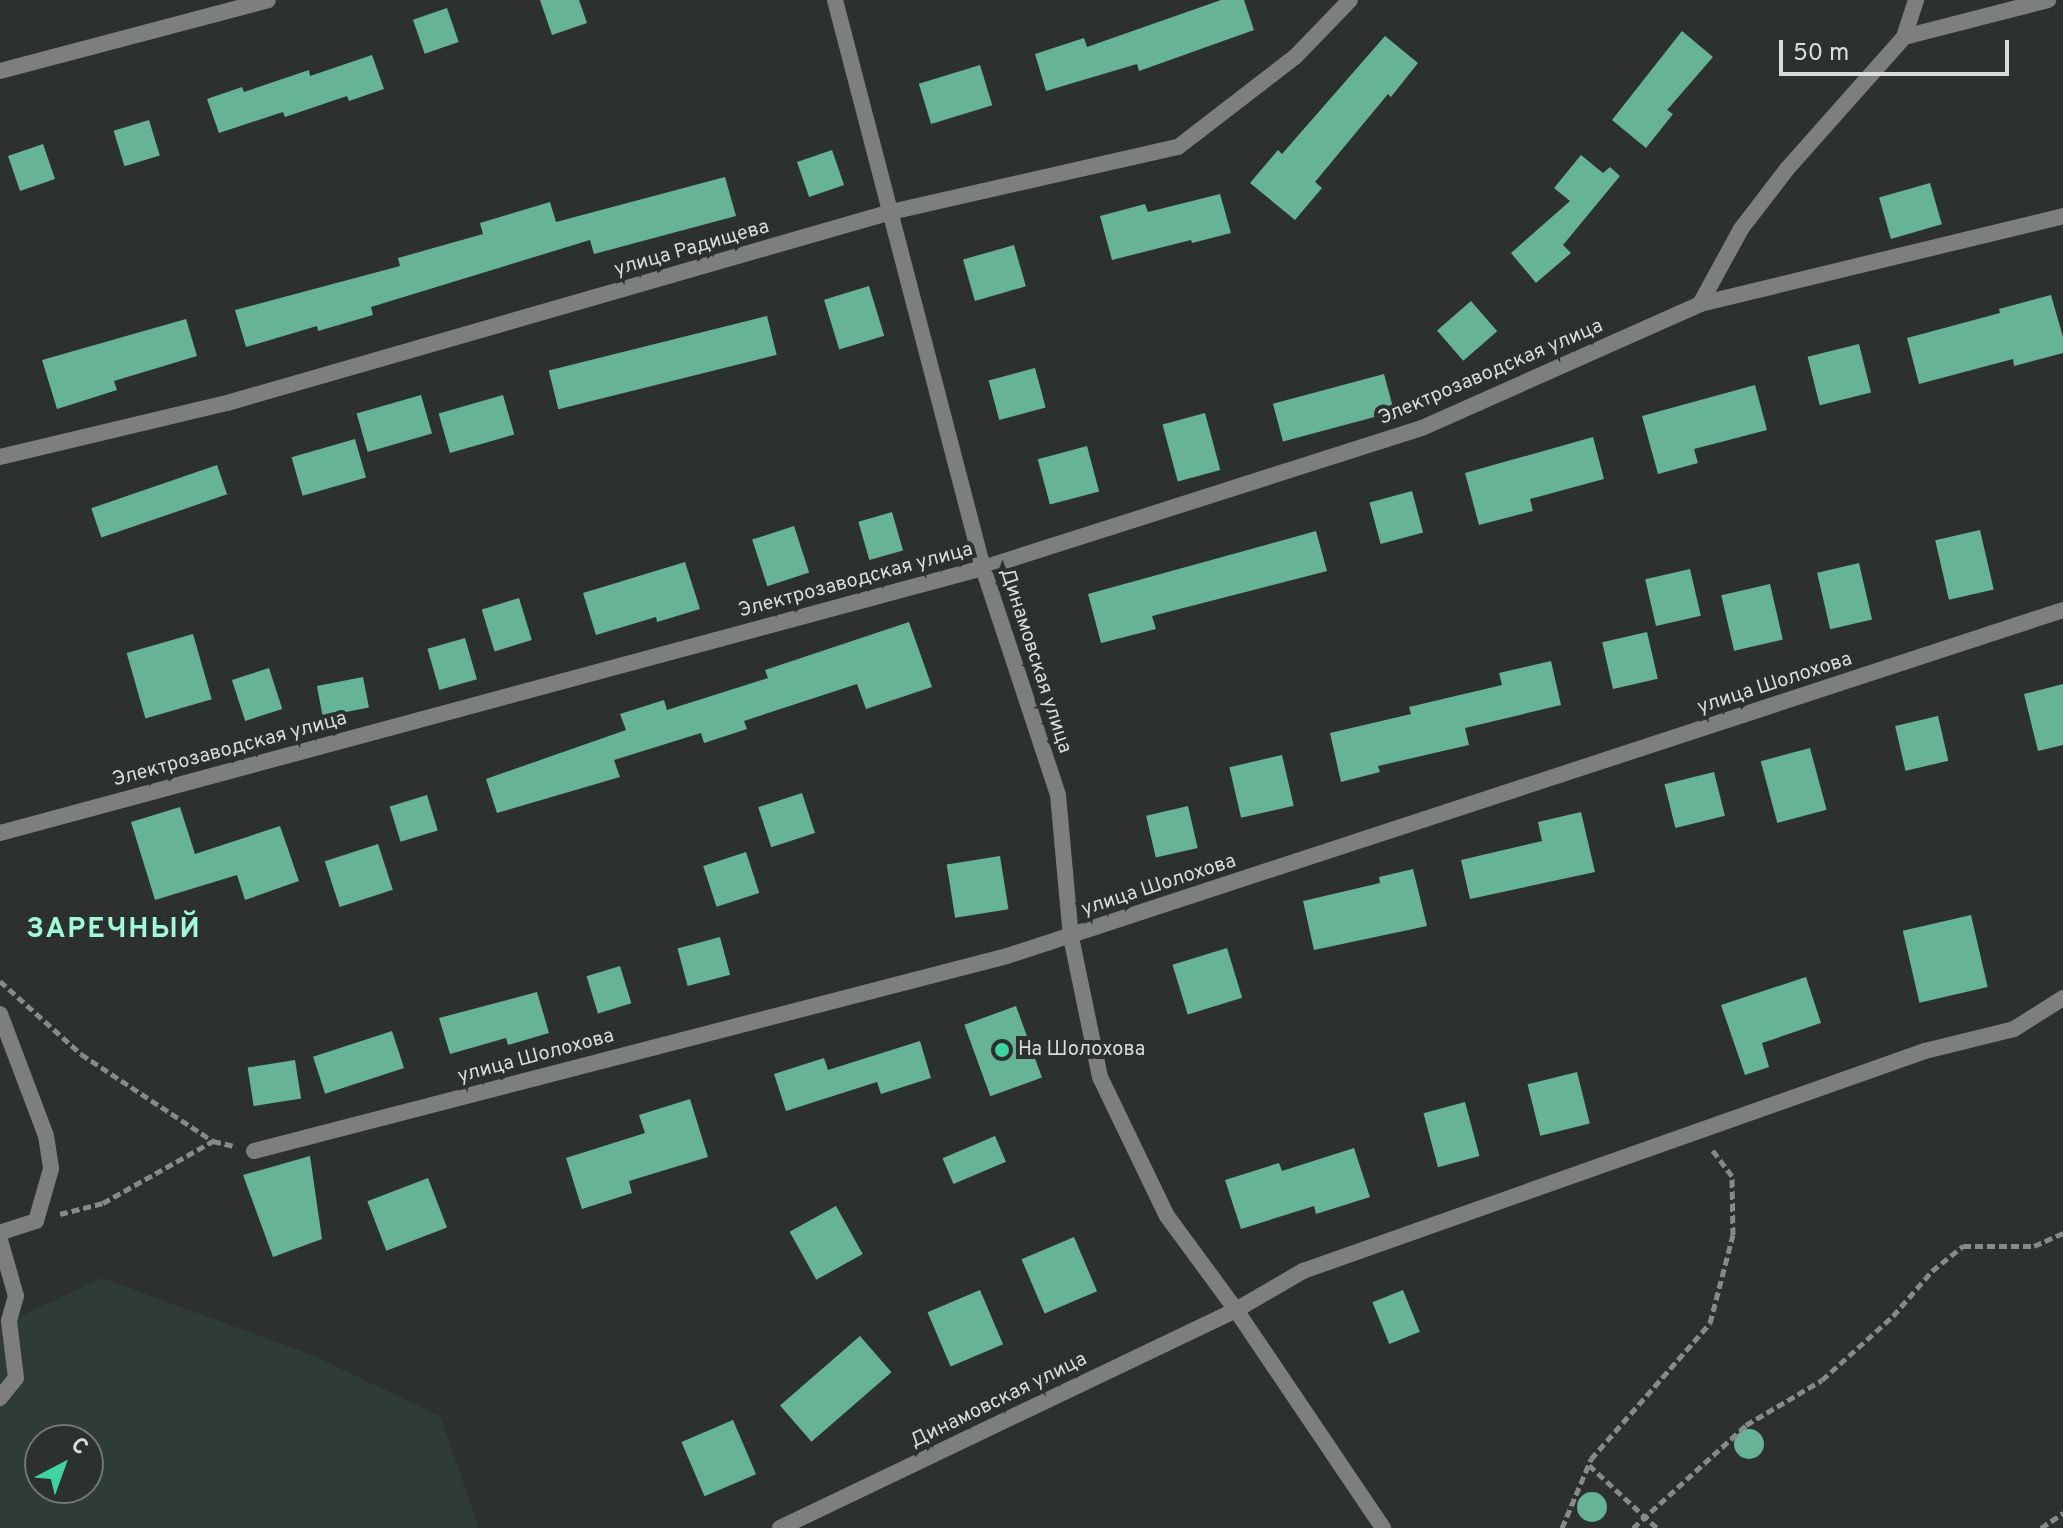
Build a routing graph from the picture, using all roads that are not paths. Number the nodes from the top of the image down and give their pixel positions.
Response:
1 (268, 0) edge
2 (835, 0) edge
3 (1350, 0) edge
4 (1916, 0) edge
5 (2048, 0) edge
6 (1904, 37) junction
7 (0, 71) edge
8 (891, 212) junction
9 (2063, 216) edge
10 (1700, 304) junction
11 (0, 457) edge
12 (983, 568) junction
13 (2063, 610) edge
14 (0, 833) edge
15 (1071, 937) junction
16 (2063, 998) edge
17 (0, 1014) edge
18 (254, 1151) road end
19 (0, 1233) edge
20 (0, 1240) edge
21 (1236, 1310) junction
22 (0, 1398) edge
23 (780, 1528) edge
24 (1383, 1528) edge

1 - 7 street
2 - 8 street, Динамовская улица
3 - 8 street, улица Радищева
4 - 6 street
5 - 6 street
6 - 10 street
8 - 11 street, улица Радищева
8 - 12 street, Динамовская улица
9 - 10 street, Электрозаводская улица
10 - 12 street, Электрозаводская улица
12 - 14 street, Электрозаводская улица
12 - 15 street, Динамовская улица
13 - 15 street, улица Шолохова
15 - 18 street, улица Шолохова
15 - 21 street, Динамовская улица
16 - 21 street
17 - 19 street
20 - 22 street
21 - 23 street, Динамовская улица
21 - 24 street, Динамовская улица

